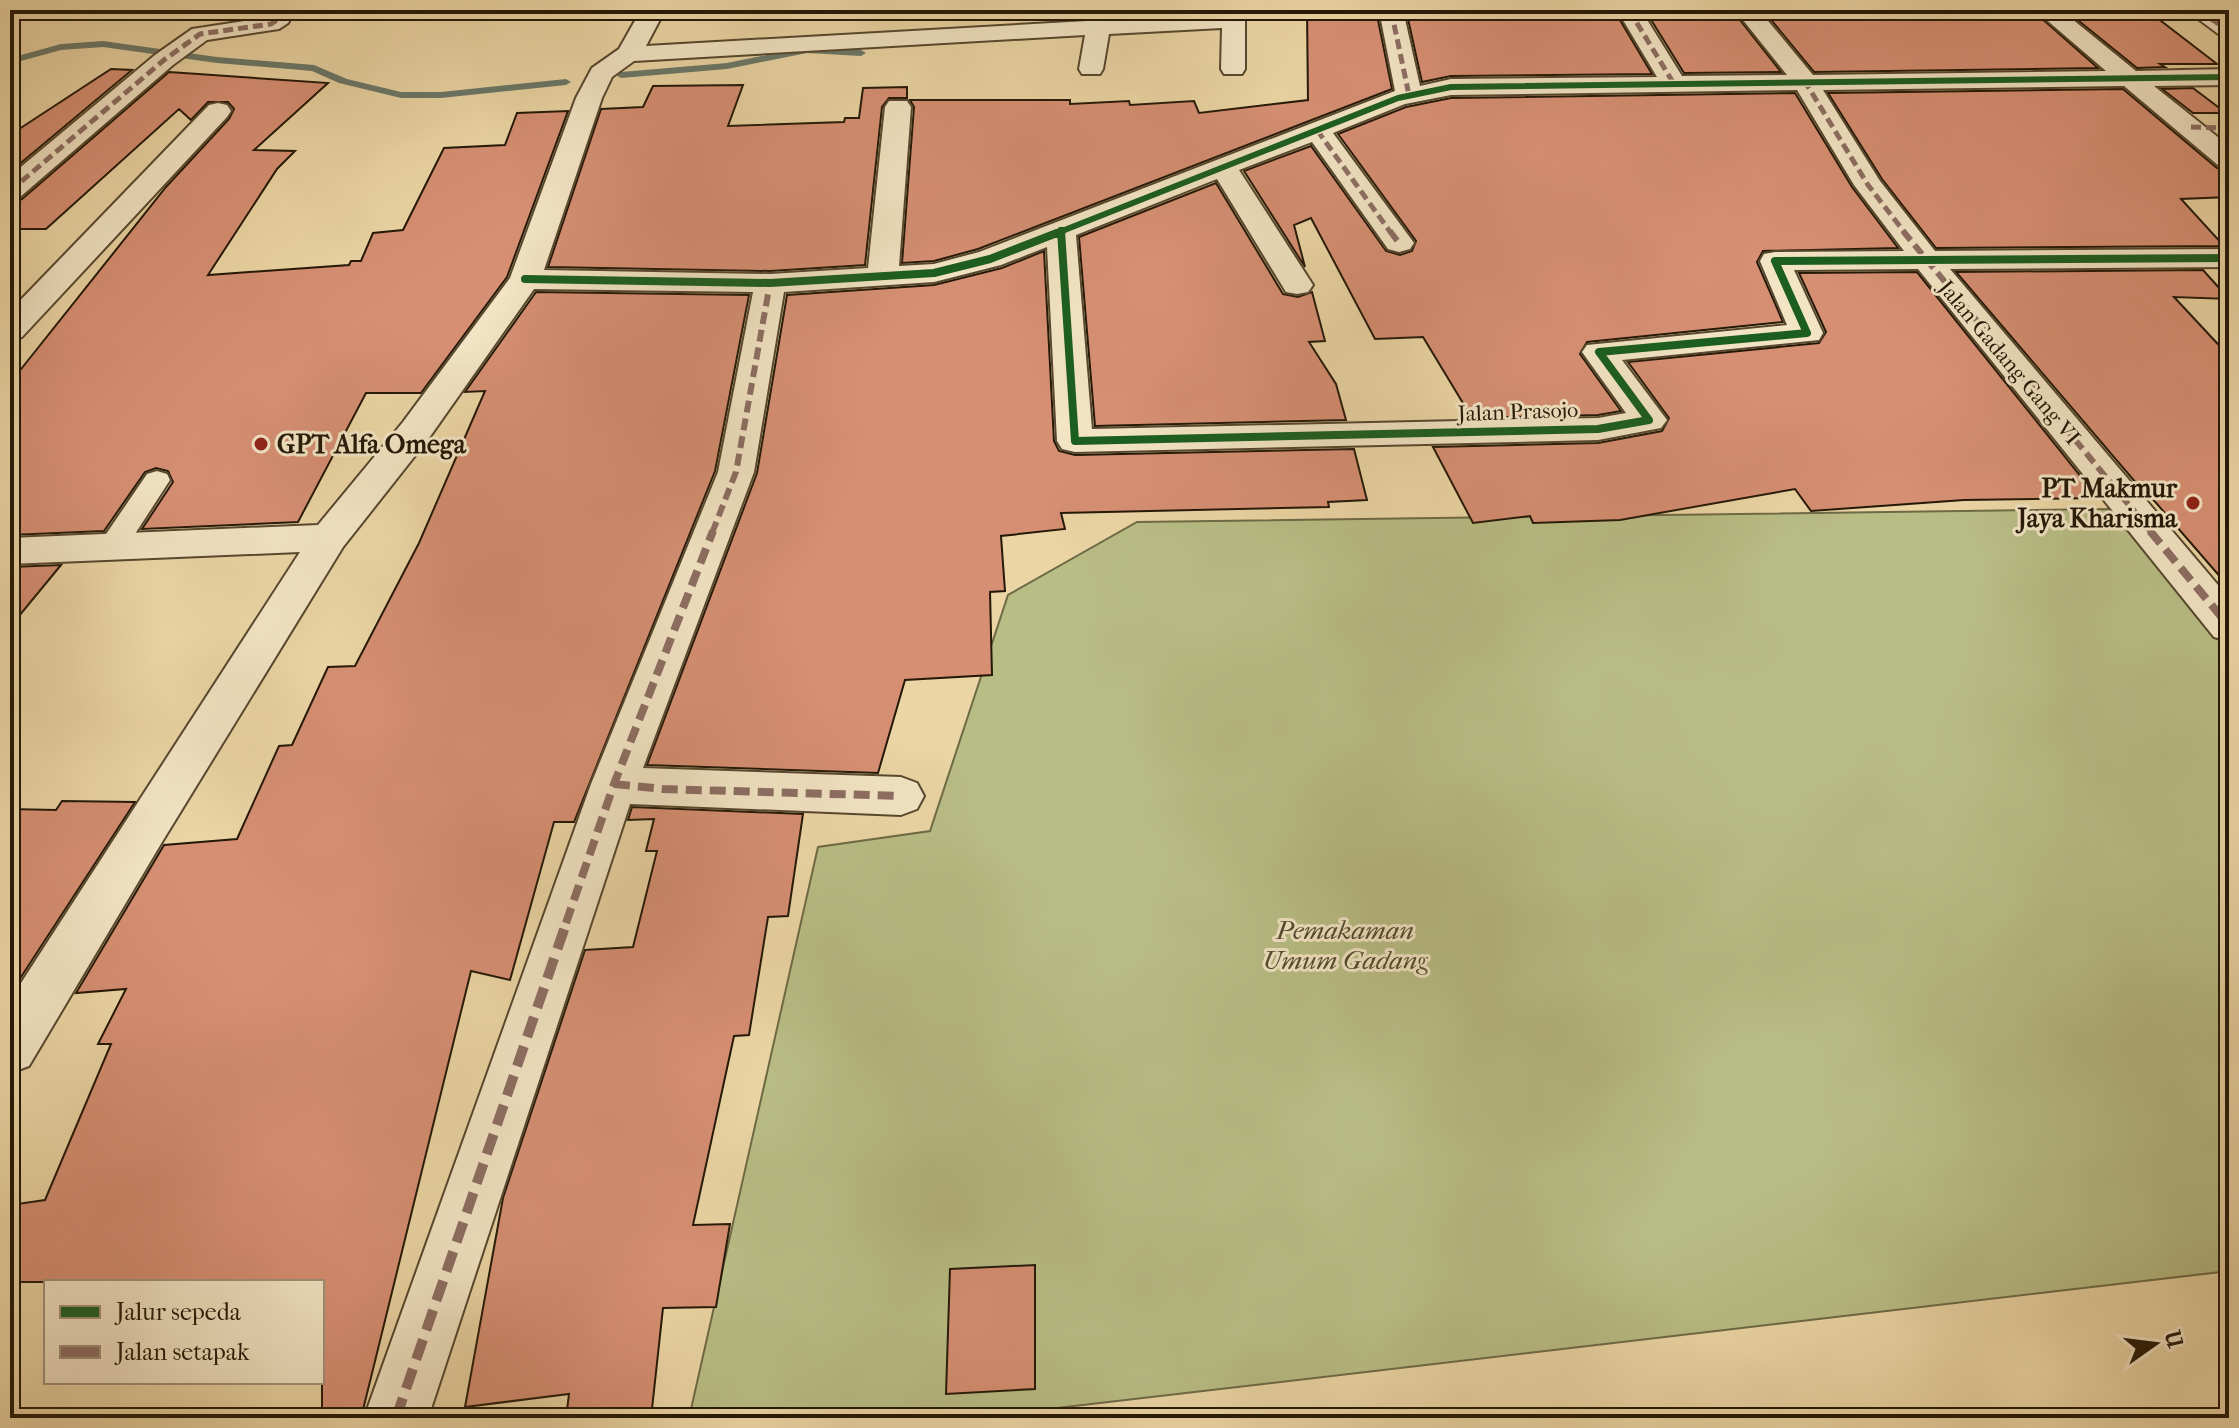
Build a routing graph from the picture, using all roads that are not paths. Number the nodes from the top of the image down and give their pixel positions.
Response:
1 (284, 10) edge
2 (653, 10) edge
3 (1391, 10) edge
4 (1629, 10) edge
5 (1747, 10) edge
6 (2047, 10) edge
7 (2198, 10) edge
8 (1234, 15) edge
9 (1098, 19) edge
10 (2229, 31) edge
11 (628, 54) junction
12 (1091, 69) dead end
13 (1233, 69) dead end
14 (2229, 77) edge
15 (2130, 78) junction
16 (1804, 80) junction
17 (1674, 84) junction
18 (1409, 95) junction
19 (898, 107) dead end
20 (218, 111) dead end
21 (2191, 127) junction
22 (2229, 128) edge
23 (1317, 130) junction
24 (2229, 160) edge
25 (1223, 167) junction
26 (10, 191) edge
27 (1061, 231) junction
28 (1399, 243) dead end
29 (1925, 258) junction
30 (2229, 258) edge
31 (882, 278) junction
32 (525, 279) junction
33 (770, 283) junction
34 (1297, 285) dead end
35 (10, 330) edge
36 (157, 480) dead end
37 (329, 538) junction
38 (112, 547) junction
39 (10, 551) edge
40 (2229, 626) edge
41 (614, 784) junction
42 (901, 796) dead end
43 (10, 1048) edge
44 (396, 1418) edge

1 - 26 street
2 - 11 street
3 - 18 street
4 - 17 street
5 - 16 street, Jalan Gadang Gang VI
6 - 15 street
7 - 10 street
8 - 9 street
8 - 13 street
9 - 11 street
9 - 12 street
11 - 32 street
14 - 15 street
15 - 16 street
15 - 21 street
16 - 17 street
16 - 29 street, Jalan Gadang Gang VI
17 - 18 street
18 - 23 street
19 - 31 street
20 - 35 street
21 - 22 street
21 - 24 street
23 - 25 street
23 - 28 street
25 - 27 street
25 - 34 street
27 - 29 street, Jalan Prasojo
27 - 31 street
29 - 30 street
29 - 40 street, Jalan Gadang Gang VI
31 - 33 street
32 - 33 street
32 - 37 street
33 - 41 street
36 - 38 lane
37 - 38 street
37 - 43 street
38 - 39 street
41 - 42 street
41 - 44 street

